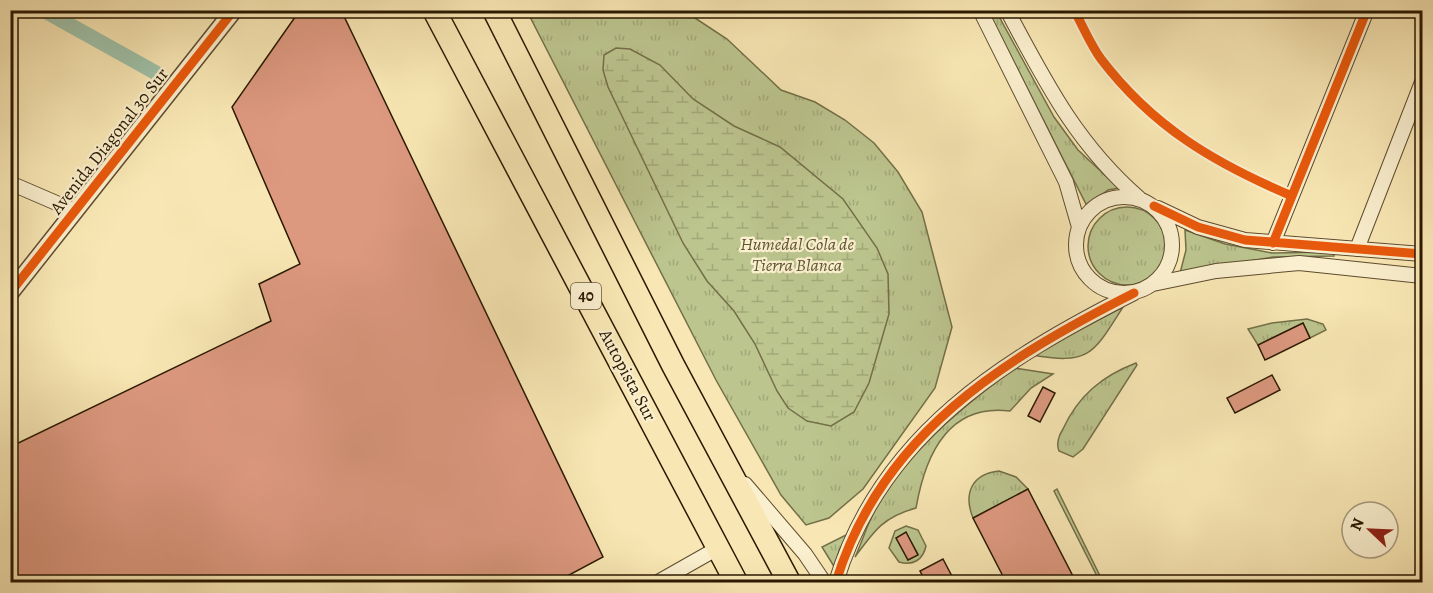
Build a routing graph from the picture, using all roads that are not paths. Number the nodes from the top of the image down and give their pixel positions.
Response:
1 (234, 10) edge
2 (434, 10) edge
3 (494, 10) edge
4 (980, 10) edge
5 (1007, 10) edge
6 (1367, 10) edge
7 (1422, 81) edge
8 (10, 183) edge
9 (1141, 199) junction
10 (1154, 206) junction
11 (75, 211) junction
12 (1079, 228) junction
13 (1273, 243) junction
14 (1357, 249) junction
15 (1422, 254) edge
16 (1422, 276) edge
17 (14, 283) edge
18 (1153, 284) junction
19 (1134, 293) junction
20 (723, 459) junction
21 (718, 548) junction
22 (658, 582) edge
23 (736, 582) edge
24 (789, 582) edge
25 (824, 582) edge
26 (836, 582) edge

1 - 11 street, Avenida Diagonal 30 Sur
2 - 21 highway, Autopista Sur / 40
3 - 20 highway
4 - 12 street
5 - 9 street
6 - 13 street
7 - 14 street
8 - 11 street
9 - 10 street
9 - 12 street
10 - 13 street
10 - 18 street
11 - 17 street, Avenida Diagonal 30 Sur
12 - 19 street
13 - 14 street
14 - 15 street
16 - 18 street
18 - 19 street
19 - 26 street
20 - 24 highway
20 - 25 street
21 - 22 street
21 - 23 highway, Autopista Sur / 40

